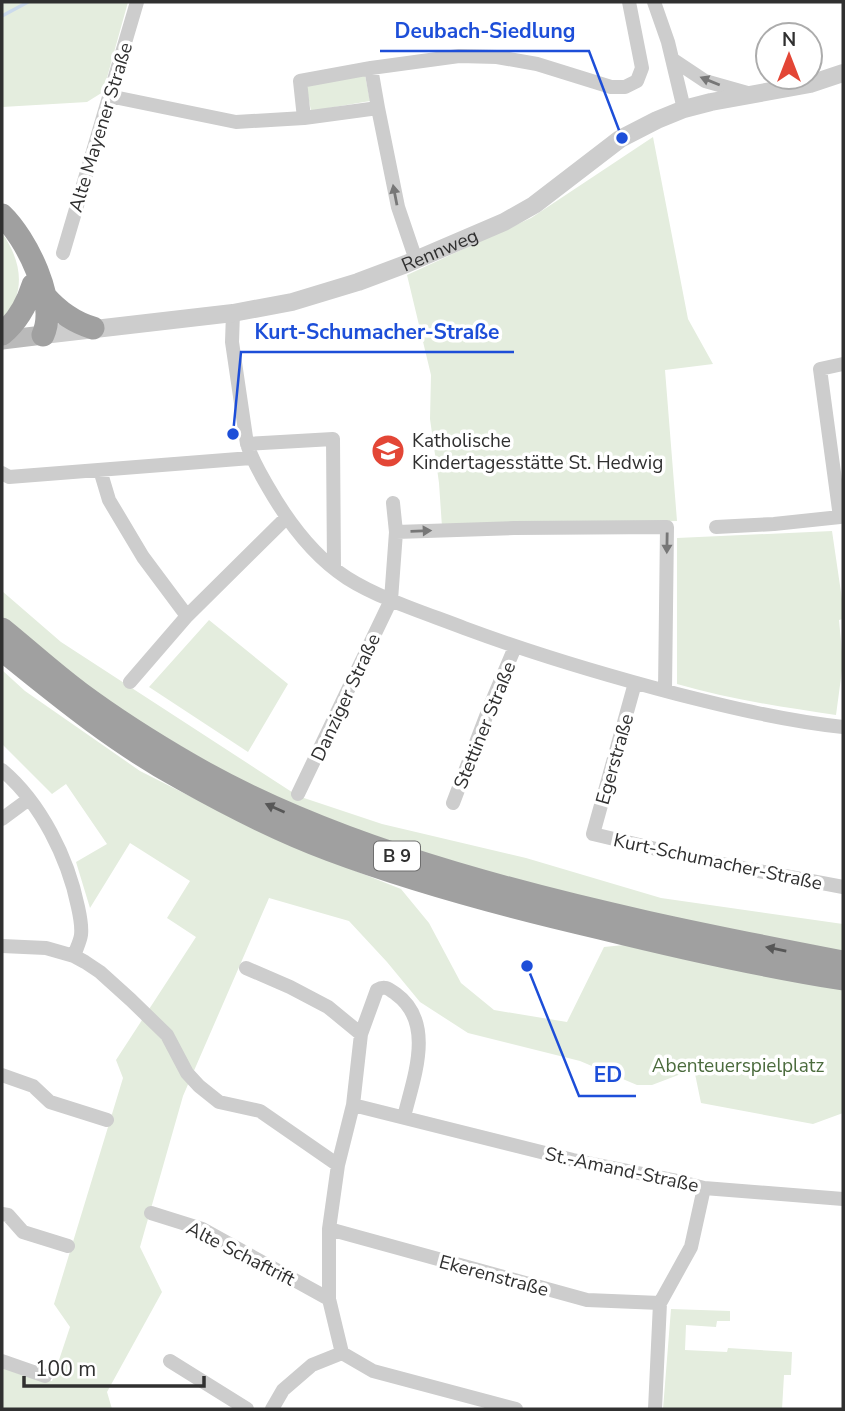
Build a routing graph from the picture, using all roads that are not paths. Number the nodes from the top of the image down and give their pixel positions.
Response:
1 (137, 2) edge
2 (629, 2) edge
3 (654, 2) edge
4 (673, 59) junction
5 (371, 68) junction
6 (843, 73) edge
7 (752, 95) junction
8 (109, 96) junction
9 (378, 108) junction
10 (684, 109) junction
11 (303, 118) junction
12 (2, 215) edge
13 (63, 253) dead end
14 (416, 260) junction
15 (39, 290) junction
16 (233, 313) junction
17 (93, 328) junction
18 (2, 334) edge
19 (43, 335) junction
20 (2, 340) edge
21 (843, 364) edge
22 (249, 451) junction
23 (100, 470) junction
24 (2, 472) edge
25 (393, 503) dead end
26 (286, 518) junction
27 (716, 527) dead end
28 (396, 532) junction
29 (334, 568) junction
30 (391, 600) junction
31 (187, 616) junction
32 (2, 629) edge
33 (515, 647) junction
34 (2, 650) edge
35 (130, 682) dead end
36 (635, 683) junction
37 (665, 690) junction
38 (843, 727) edge
39 (2, 770) edge
40 (298, 794) dead end
41 (29, 799) junction
42 (453, 803) dead end
43 (2, 819) edge
44 (593, 834) joint
45 (843, 887) edge
46 (2, 946) edge
47 (74, 956) junction
48 (843, 962) edge
49 (246, 968) dead end
50 (843, 979) edge
51 (362, 1034) junction
52 (2, 1075) edge
53 (353, 1105) junction
54 (404, 1117) junction
55 (107, 1119) dead end
56 (338, 1166) junction
57 (704, 1188) junction
58 (843, 1199) edge
59 (151, 1213) dead end
60 (2, 1214) edge
61 (329, 1229) junction
62 (68, 1245) dead end
63 (328, 1299) junction
64 (660, 1303) junction
65 (342, 1353) junction
66 (2, 1361) edge
67 (170, 1361) dead end
68 (45, 1376) dead end
69 (247, 1409) edge
70 (272, 1409) edge
71 (516, 1409) edge
72 (655, 1409) edge

1 - 8 street, Alte Mayener Straße
2 - 5 street
3 - 4 street
7 -> 4 street
4 - 10 street
5 - 9 street
5 - 11 street
6 - 7 street, Rennweg
7 - 10 street, Rennweg
8 - 11 street
8 - 13 street, Alte Mayener Straße
9 - 11 street
14 -> 9 street
10 - 14 street, Rennweg
12 - 15 highway
14 - 16 street, Rennweg
15 - 17 highway
15 - 18 highway
15 - 19 highway
16 - 17 street, Rennweg
16 - 22 street
17 - 19 street, Rennweg
19 - 20 main road, Rennweg
21 - 27 street
22 - 23 street
22 - 26 street
22 - 29 street
23 - 24 street
23 - 31 street
25 - 28 street
26 - 29 street
26 - 31 street
28 - 30 street
28 -> 37 street
29 - 30 street
30 - 33 street
30 - 40 street, Danziger Straße
31 - 35 street
48 -> 32 highway, B 9
33 - 36 street
33 - 42 street, Stettiner Straße
34 - 50 highway, B 9
36 - 37 street
36 - 44 street, Egerstraße
37 - 38 street
39 - 41 street
41 - 43 street
41 - 47 street
44 - 45 street, Kurt-Schumacher-Straße
46 - 47 street
47 - 56 street
49 - 51 street
51 - 53 street
51 - 54 street
52 - 55 street
53 - 54 street, St.-Amand-Straße
53 - 56 street
54 - 57 street, St.-Amand-Straße
56 - 61 street
57 - 58 street, St.-Amand-Straße
57 - 64 street
59 - 63 street, Alte Schaftrift
60 - 62 street
61 - 63 street
61 - 64 street, Ekerenstraße
63 - 65 street
64 - 72 street
65 - 70 street
65 - 71 street
66 - 68 street
67 - 69 street

